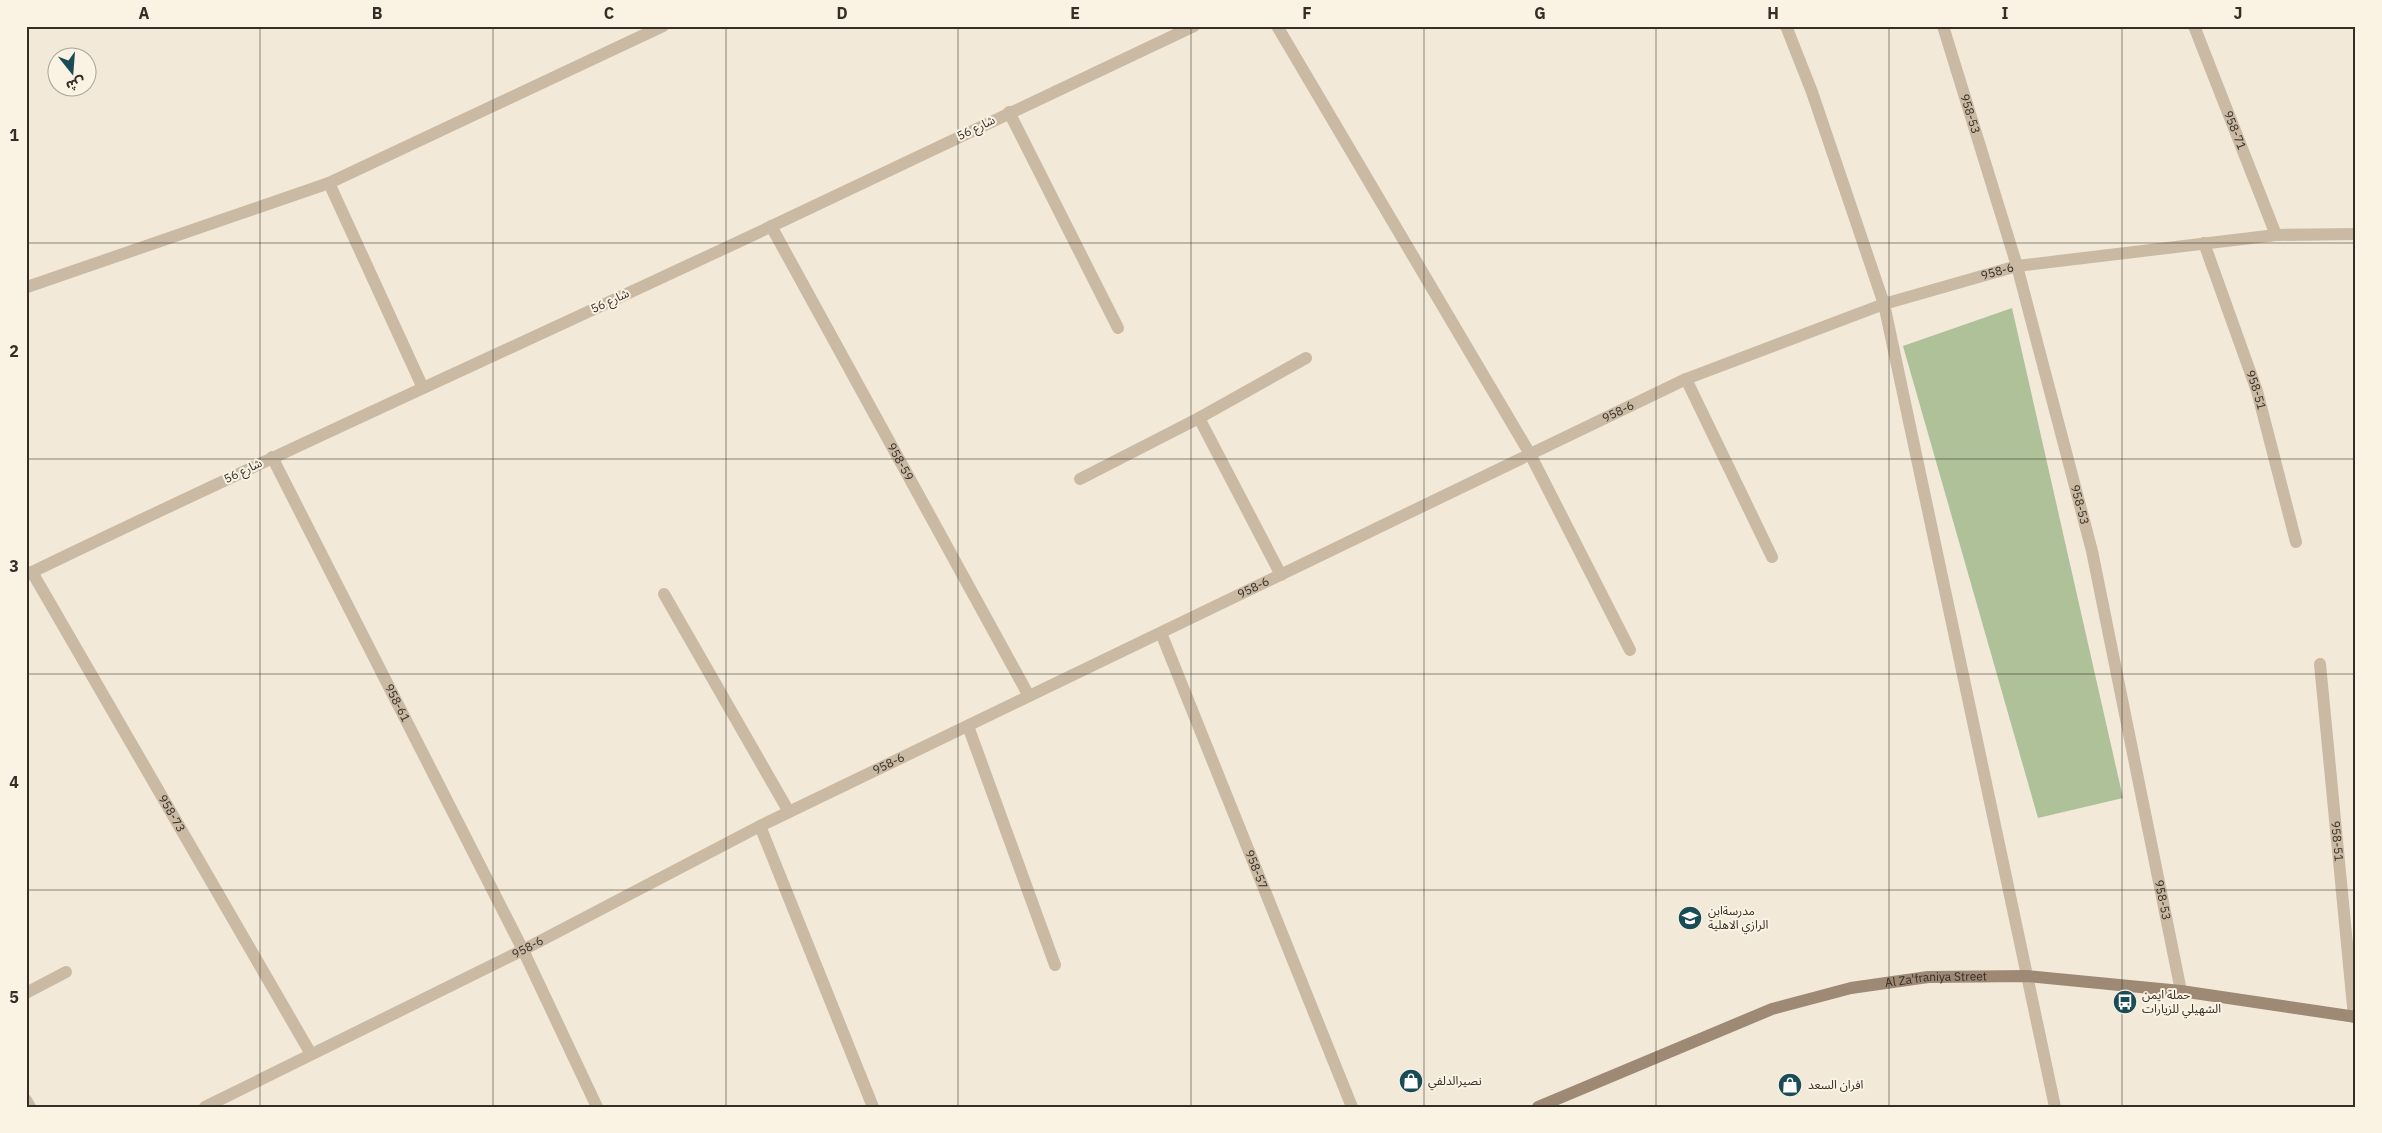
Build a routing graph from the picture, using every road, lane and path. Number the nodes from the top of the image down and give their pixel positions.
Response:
1 (663, 26) edge
2 (1194, 26) edge
3 (1278, 26) edge
4 (1786, 26) edge
5 (1943, 26) edge
6 (2194, 26) edge
7 (1009, 112) junction
8 (329, 183) junction
9 (771, 226) junction
10 (2356, 234) edge
11 (2276, 235) junction
12 (2204, 243) junction
13 (2017, 266) junction
14 (27, 287) edge
15 (1884, 304) junction
16 (1118, 328) dead end
17 (1306, 358) dead end
18 (1686, 379) junction
19 (423, 388) junction
20 (1199, 418) junction
21 (1530, 454) junction
22 (272, 457) junction
23 (1080, 479) dead end
24 (2296, 542) dead end
25 (1772, 556) dead end
26 (29, 574) edge
27 (1281, 575) junction
28 (664, 594) dead end
29 (1161, 633) junction
30 (1630, 650) dead end
31 (2320, 664) dead end
32 (1029, 696) junction
33 (968, 726) junction
34 (790, 812) junction
35 (760, 826) junction
36 (523, 950) junction
37 (1055, 965) dead end
38 (66, 972) dead end
39 (2027, 976) junction
40 (2181, 991) junction
41 (26, 993) edge
42 (2355, 1017) edge
43 (311, 1054) junction
44 (26, 1100) edge
45 (226, 1102) edge
46 (30, 1107) edge
47 (204, 1107) edge
48 (597, 1107) edge
49 (873, 1107) edge
50 (1352, 1107) edge
51 (1538, 1107) edge
52 (2055, 1107) edge

1 - 8 street
2 - 7 street, شارع 56
3 - 21 street
4 - 15 street
5 - 13 street, 958-53
6 - 11 street, 958-71
7 - 9 street, شارع 56
7 - 16 street
8 - 14 street
8 - 19 street
9 - 19 street, شارع 56
9 - 32 street, 958-59
10 - 11 street, 958-6
11 - 12 street, 958-6
12 - 13 street, 958-6
12 - 24 street, 958-51
13 - 15 street, 958-6
13 - 40 street, 958-53
15 - 18 street, 958-6
15 - 39 street
17 - 20 street
18 - 21 street, 958-6
18 - 25 street
19 - 22 street, شارع 56
20 - 23 street
20 - 27 street
21 - 27 street, 958-6
21 - 30 street
22 - 26 street, شارع 56
22 - 36 street, 958-61
26 - 43 street, 958-73
27 - 29 street, 958-6
28 - 34 street
29 - 32 street, 958-6
29 - 50 street, 958-57
31 - 42 street, 958-51
32 - 33 street, 958-6
33 - 34 street, 958-6
33 - 37 street
34 - 35 street, 958-6
35 - 36 street, 958-6
35 - 49 street
36 - 43 street, 958-6
36 - 48 street, 958-61
38 - 41 street
39 - 40 street, Al Za'franiya Street
39 - 51 street, Al Za'franiya Street
39 - 52 street
40 - 42 street, Al Za'franiya Street
43 - 45 street, 958-6
44 - 46 street
45 - 47 street, 958-6

